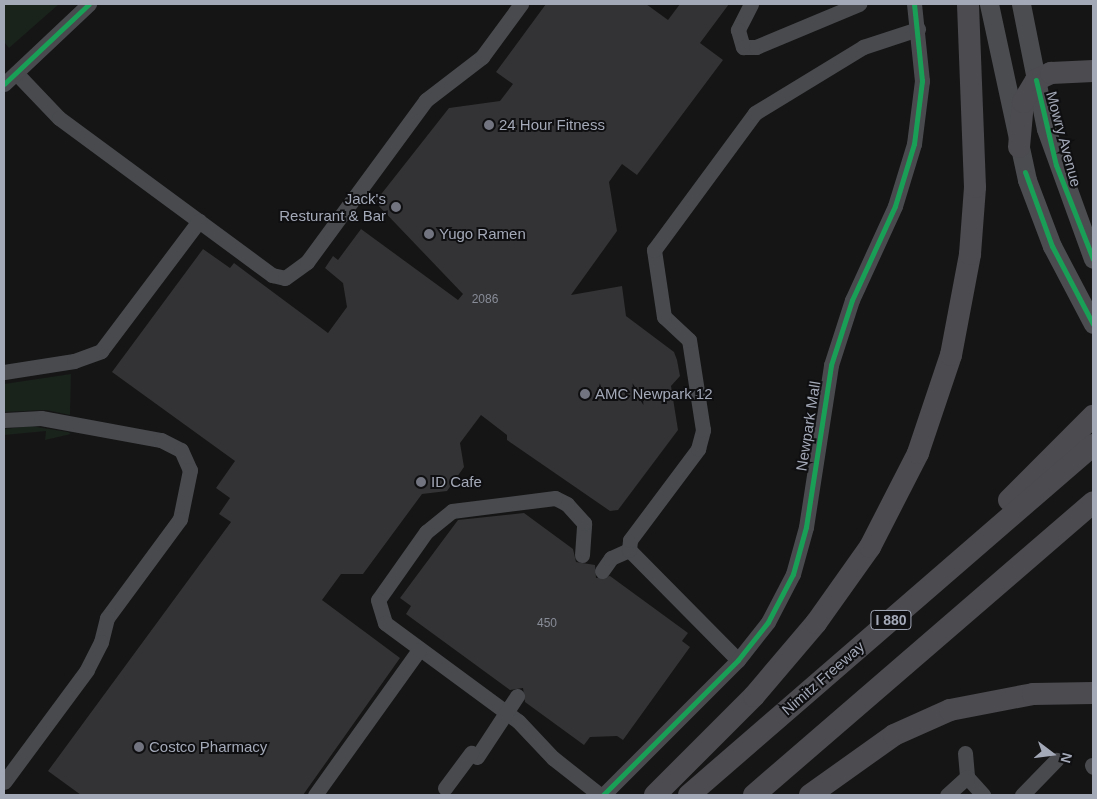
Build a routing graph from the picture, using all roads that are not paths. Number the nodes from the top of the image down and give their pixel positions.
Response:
1 (90, 4) edge
2 (521, 4) edge
3 (751, 4) edge
4 (859, 4) edge
5 (914, 4) edge
6 (968, 4) edge
7 (989, 4) edge
8 (1021, 4) edge
9 (918, 29) junction
10 (1093, 71) edge
11 (8, 77) edge
12 (1036, 80) junction
13 (1019, 147) junction
14 (199, 221) junction
15 (1093, 259) edge
16 (1093, 324) edge
17 (4, 372) edge
18 (1093, 416) edge
19 (4, 420) edge
20 (1093, 445) edge
21 (1093, 502) edge
22 (629, 550) junction
23 (582, 556) dead end
24 (602, 571) dead end
25 (886, 624) junction
26 (419, 650) junction
27 (738, 660) junction
28 (1093, 693) edge
29 (517, 696) dead end
30 (507, 712) junction
31 (965, 753) dead end
32 (1056, 760) dead end
33 (967, 778) junction
34 (4, 782) edge
35 (445, 788) dead end
36 (315, 795) edge
37 (602, 795) edge
38 (655, 795) edge
39 (689, 795) edge
40 (754, 795) edge
41 (810, 795) edge
42 (947, 795) edge
43 (983, 795) edge
44 (1022, 795) edge

1 - 11 street
2 - 14 street
3 - 4 street
5 - 9 street, Newpark Mall
6 - 38 highway
7 - 13 main road
8 - 12 main road, Mowry Avenue
9 - 22 street
9 - 27 street, Newpark Mall
10 - 12 highway
11 - 14 street
12 - 13 highway
12 - 15 main road, Mowry Avenue
13 - 16 main road
14 - 17 street
18 - 25 highway
19 - 34 street
20 - 25 highway, Nimitz Freeway / I 880
21 - 40 highway, I 880
22 - 24 street
22 - 27 street
23 - 26 street
25 - 39 highway, Nimitz Freeway / I 880
26 - 30 street
26 - 36 street
27 - 37 street, Newpark Mall
28 - 41 highway
29 - 30 street
30 - 35 street
30 - 37 street
31 - 33 street
32 - 44 street
33 - 42 street
33 - 43 street

